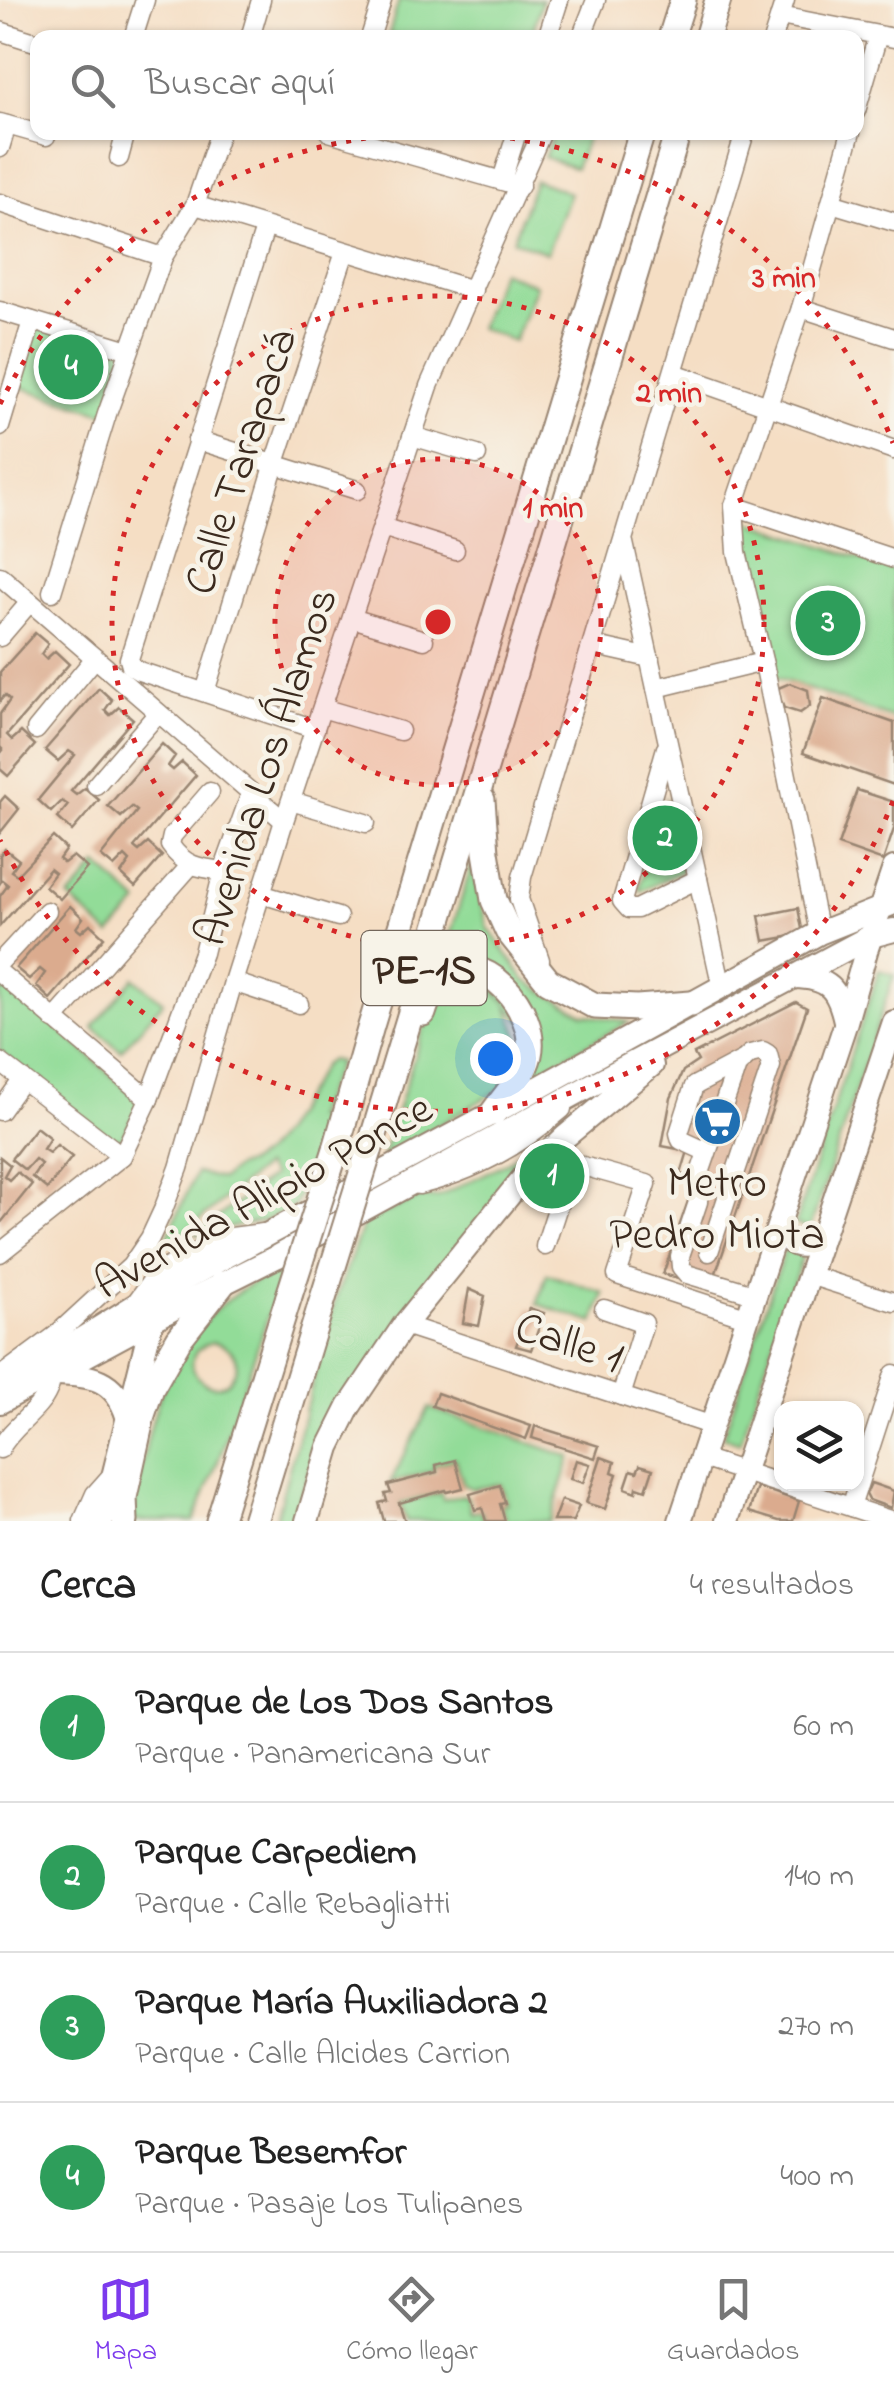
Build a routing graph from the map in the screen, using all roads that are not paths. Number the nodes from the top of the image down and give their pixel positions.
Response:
1 (145, 0) edge
2 (261, 0) edge
3 (382, 0) edge
4 (596, 0) edge
5 (683, 0) edge
6 (718, 0) edge
7 (557, 1) edge
8 (782, 8) edge
9 (136, 30) edge
10 (252, 30) edge
11 (376, 30) edge
12 (549, 30) edge
13 (584, 30) edge
14 (674, 30) edge
15 (709, 30) edge
16 (861, 30) edge
17 (0, 31) edge
18 (886, 37) edge
19 (30, 40) edge
20 (864, 91) edge
21 (4, 124) edge
22 (30, 130) edge
23 (124, 140) edge
24 (217, 140) edge
25 (357, 140) edge
26 (516, 140) edge
27 (537, 140) edge
28 (640, 140) edge
29 (676, 140) edge
30 (744, 140) edge
31 (848, 140) edge
32 (0, 148) edge
33 (119, 158) dead end
34 (511, 183) junction
35 (0, 203) edge
36 (831, 203) junction
37 (195, 205) junction
38 (894, 222) edge
39 (265, 228) junction
40 (346, 252) junction
41 (163, 257) junction
42 (473, 290) junction
43 (802, 308) junction
44 (0, 311) edge
45 (32, 322) junction
46 (894, 338) edge
47 (129, 350) junction
48 (674, 373) junction
49 (768, 406) junction
50 (0, 427) edge
51 (412, 436) junction
52 (197, 440) junction
53 (894, 450) edge
54 (477, 456) dead end
55 (275, 464) junction
56 (357, 490) dead end
57 (734, 506) junction
58 (382, 528) junction
59 (623, 537) junction
60 (454, 550) dead end
61 (894, 559) edge
62 (0, 576) edge
63 (52, 592) dead end
64 (30, 602) junction
65 (352, 618) junction
66 (0, 637) edge
67 (424, 640) dead end
68 (592, 645) junction
69 (95, 658) junction
70 (650, 658) junction
71 (764, 662) junction
72 (656, 688) junction
73 (204, 692) junction
74 (322, 708) junction
75 (158, 713) junction
76 (315, 729) junction
77 (36, 730) dead end
78 (400, 731) dead end
79 (668, 742) junction
80 (481, 785) junction
81 (96, 786) dead end
82 (210, 792) dead end
83 (250, 793) junction
84 (292, 801) junction
85 (284, 821) junction
86 (366, 823) dead end
87 (190, 866) junction
88 (894, 868) edge
89 (223, 870) junction
90 (698, 879) junction
91 (261, 894) junction
92 (887, 905) edge
93 (47, 911) dead end
94 (338, 917) dead end
95 (819, 933) junction
96 (882, 933) edge
97 (0, 962) edge
98 (0, 973) edge
99 (794, 977) junction
100 (548, 981) junction
101 (232, 982) junction
102 (722, 988) junction
103 (299, 1004) dead end
104 (691, 1004) junction
105 (54, 1020) junction
106 (894, 1022) edge
107 (845, 1025) junction
108 (685, 1036) junction
109 (741, 1061) junction
110 (0, 1062) edge
111 (394, 1064) junction
112 (23, 1080) junction
113 (149, 1099) junction
114 (0, 1111) edge
115 (493, 1114) junction
116 (549, 1151) junction
117 (707, 1152) junction
118 (122, 1156) junction
119 (572, 1163) junction
120 (698, 1202) junction
121 (722, 1211) junction
122 (779, 1227) junction
123 (820, 1238) junction
124 (544, 1246) dead end
125 (709, 1252) dead end
126 (0, 1253) edge
127 (810, 1275) junction
128 (222, 1284) junction
129 (757, 1295) junction
130 (894, 1302) edge
131 (604, 1309) dead end
132 (143, 1313) junction
133 (749, 1318) junction
134 (404, 1324) junction
135 (52, 1374) junction
136 (894, 1374) edge
137 (0, 1379) edge
138 (621, 1396) junction
139 (0, 1402) edge
140 (889, 1409) edge
141 (127, 1416) junction
142 (713, 1426) junction
143 (284, 1428) junction
144 (0, 1449) edge
145 (702, 1458) junction
146 (744, 1471) junction
147 (112, 1475) junction
148 (851, 1508) junction
149 (217, 1516) edge
150 (82, 1521) edge
151 (102, 1521) edge
152 (125, 1521) edge
153 (256, 1521) edge
154 (268, 1521) edge
155 (308, 1521) edge
156 (680, 1521) edge
157 (728, 1521) edge
158 (893, 1521) edge

1 - 9 street
2 - 10 street
3 - 11 street
4 - 13 street
5 - 14 highway
6 - 15 highway
7 - 12 street
8 - 16 street
17 - 19 street
18 - 20 street
21 - 22 street
21 - 32 street
23 - 33 street
24 - 37 street
25 - 34 street
26 - 34 street
27 - 34 street, Avenida Los Álamos
28 - 149 highway, PE-1S, bridge
29 - 80 highway, PE-1S
30 - 48 street
31 - 36 street
34 - 42 street, Avenida Los Álamos
35 - 41 street
36 - 38 street
36 - 43 street
37 - 39 street
37 - 41 street
39 - 40 street
39 - 52 street
40 - 42 street
40 - 55 street, Calle Tarapacá
41 - 47 street
42 - 51 street, Avenida Los Álamos
43 - 46 street
43 - 49 street
44 - 45 street
45 - 47 street
45 - 50 street
47 - 63 street
48 - 49 street
48 - 59 street
49 - 53 street
49 - 57 street
51 - 54 street
51 - 58 street, Avenida Los Álamos
52 - 55 street
52 - 73 street
55 - 56 street
55 - 73 street, Calle Tarapacá
57 - 61 street
57 - 71 street
58 - 60 street
58 - 65 street, Avenida Los Álamos
59 - 68 street
59 - 70 street
62 - 64 street
64 - 66 street
64 - 69 street
65 - 67 street
65 - 74 street, Avenida Los Álamos
68 - 70 street
68 - 100 street
69 - 75 street
69 - 77 street
70 - 72 street
71 - 72 street
71 - 95 street
72 - 79 street
73 - 76 street
74 - 76 street, Avenida Los Álamos
74 - 78 street
75 - 81 street
75 - 83 street
76 - 84 street, Avenida Los Álamos
79 - 90 street
79 - 90 street
80 - 100 highway
80 - 111 highway, PE-1S
82 - 87 street
83 - 85 street
83 - 89 street
84 - 85 street, Avenida Los Álamos
84 - 86 street
85 - 91 street, Avenida Los Álamos
87 - 89 street
87 - 105 street
88 - 92 main road
89 - 113 street
90 - 102 street
91 - 94 street
91 - 101 street, Avenida Los Álamos
92 - 95 main road, Avenida Alipio Ponce
92 - 96 main road
93 - 97 street
95 - 102 main road, Avenida Alipio Ponce
96 - 99 main road, Avenida Alipio Ponce
96 - 107 main road
98 - 105 street
99 - 107 main road
99 - 108 main road, Avenida Alipio Ponce
100 - 104 highway
101 - 103 street
101 - 137 street, Avenida Los Álamos
102 - 104 main road, Avenida Alipio Ponce
104 - 115 main road, Avenida Alipio Ponce
105 - 113 street
106 - 123 main road
107 - 122 main road
108 - 116 main road
108 - 128 main road, Avenida Alipio Ponce
109 - 117 street
109 - 117 street
109 - 121 street
110 - 112 street
111 - 115 highway
111 - 143 highway, PE-1S, bridge
112 - 114 street
112 - 118 street
113 - 118 street
115 - 132 main road, Avenida Alipio Ponce
116 - 119 street
116 - 134 main road
117 - 120 street
118 - 126 street
119 - 124 street
119 - 133 street
120 - 121 street
120 - 129 street
121 - 125 street
122 - 123 main road
122 - 129 main road
123 - 127 main road
127 - 130 street
127 - 146 main road
128 - 132 main road, Avenida Alipio Ponce
128 - 152 highway
129 - 133 main road
131 - 138 street
132 - 135 main road, Avenida Alipio Ponce
132 - 137 main road, Avenida Alipio Ponce
132 - 141 main road
133 - 142 main road
134 - 138 street, Calle 1
134 - 155 main road
135 - 139 main road, Avenida Alipio Ponce
135 - 141 main road
135 - 144 street
136 - 140 street
138 - 142 street, Calle 1
140 - 148 street
141 - 147 main road
142 - 145 main road
143 - 153 highway, PE-1S
143 - 154 street
145 - 146 street
145 - 156 main road
146 - 148 street
146 - 157 main road
147 - 150 street
147 - 151 main road
148 - 158 street

